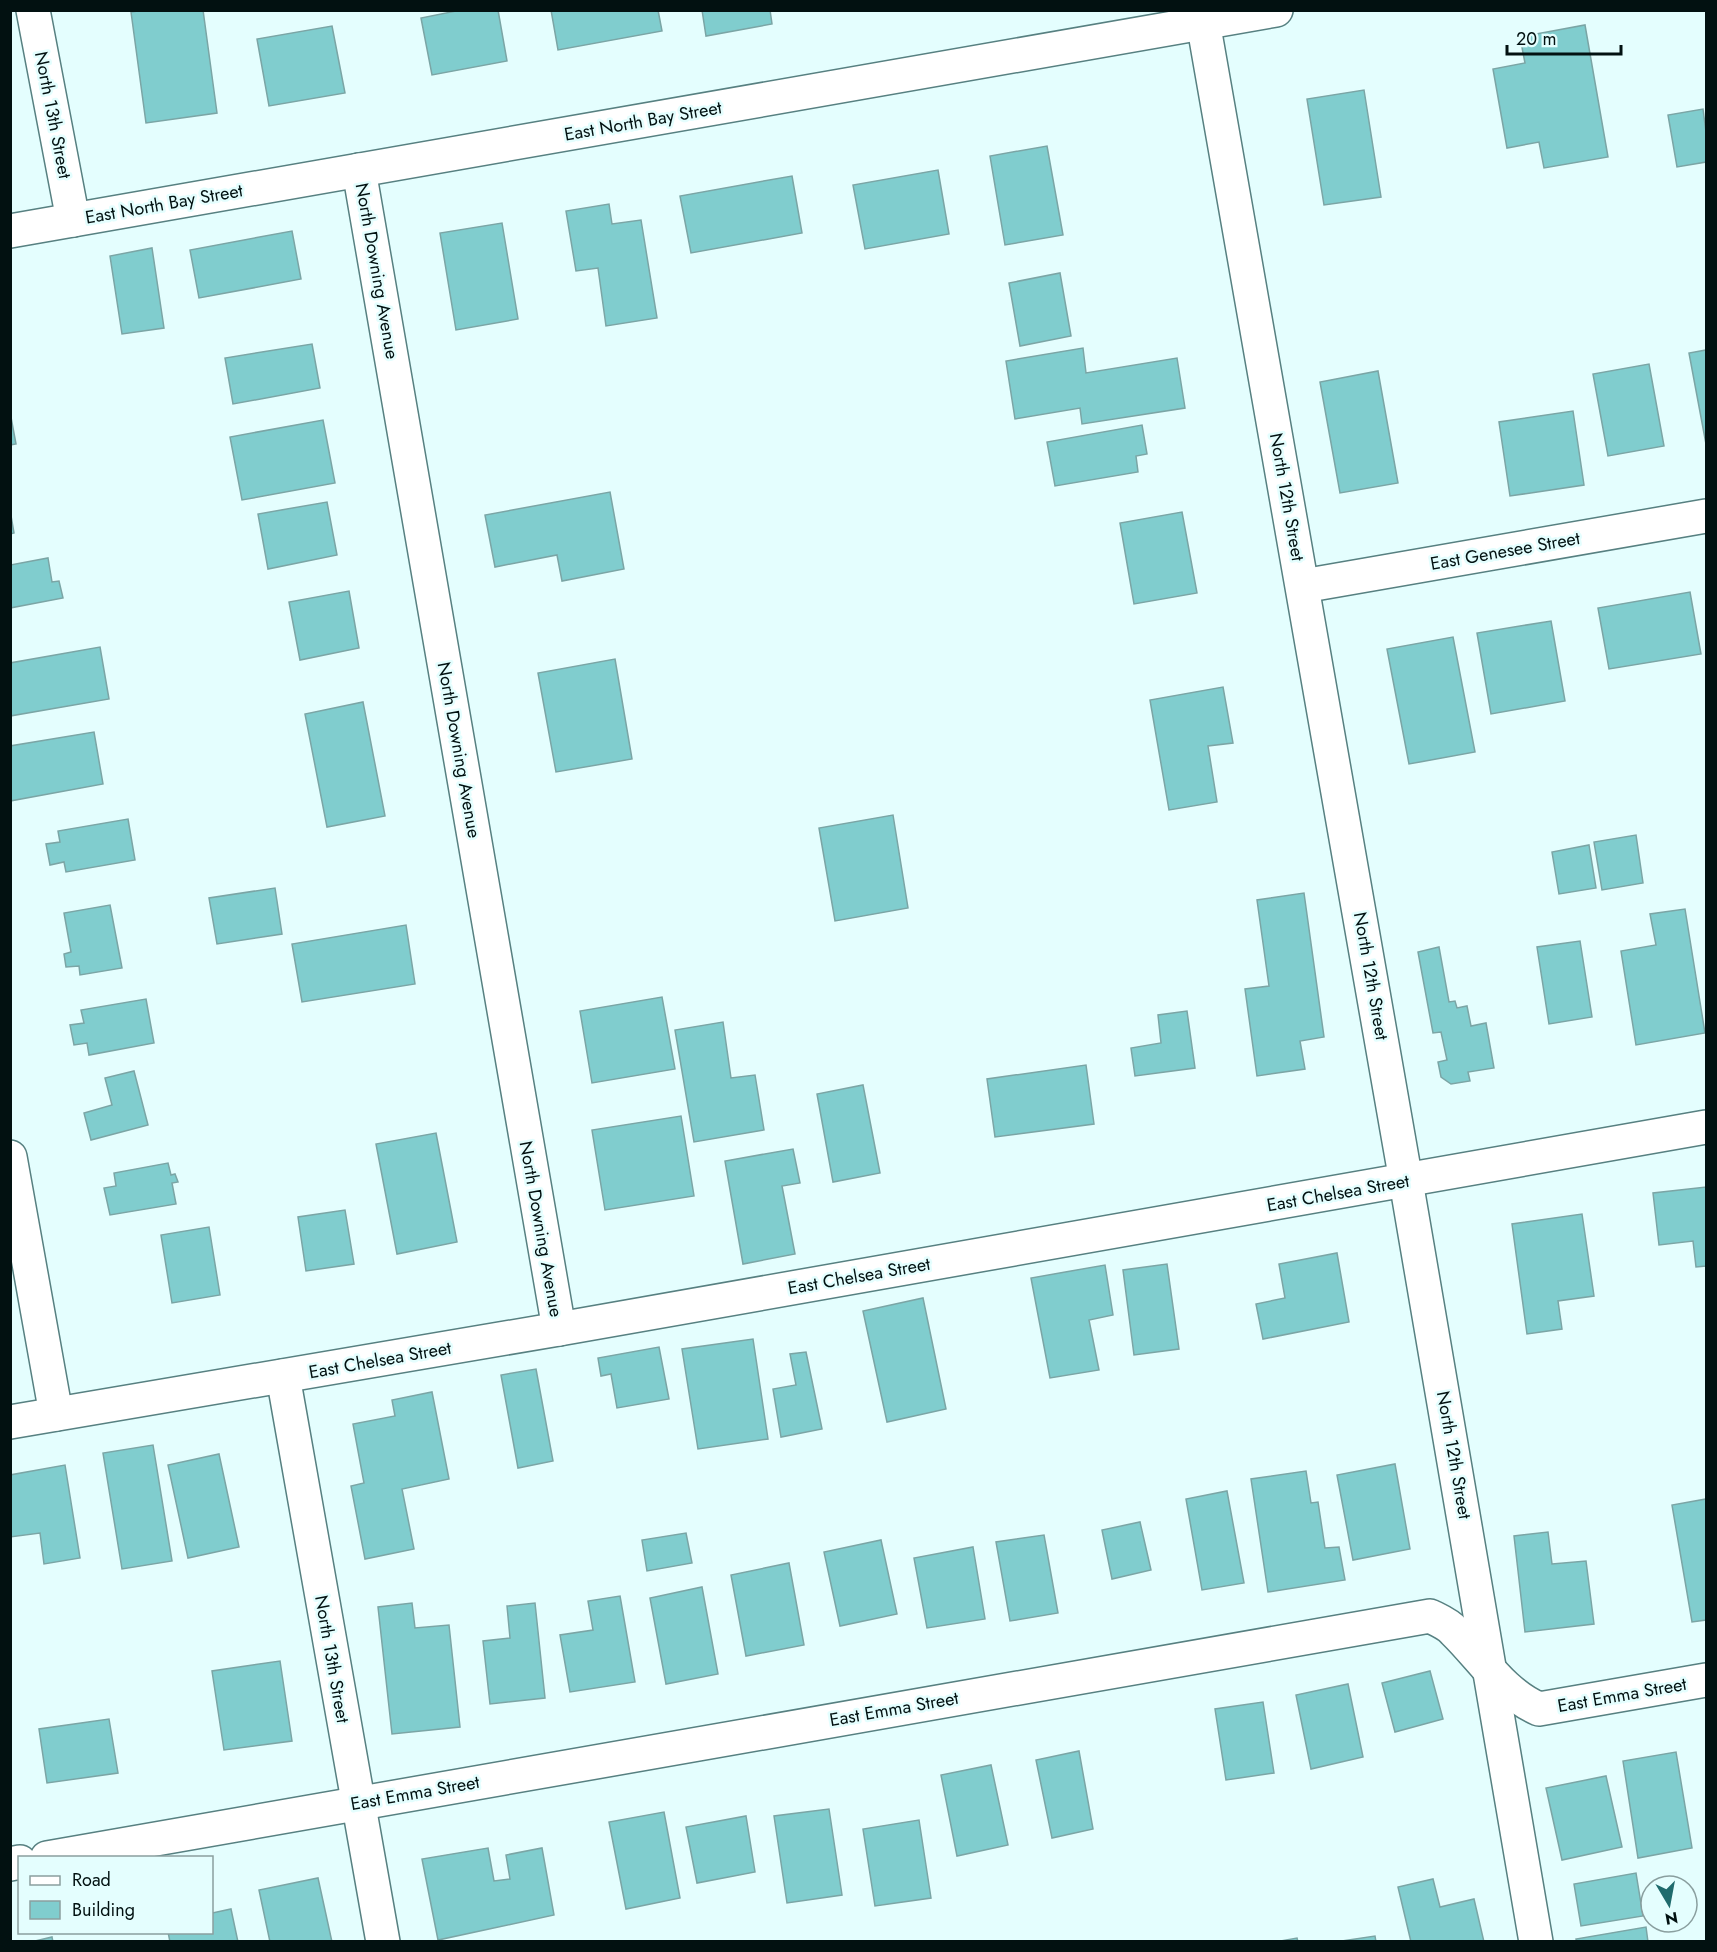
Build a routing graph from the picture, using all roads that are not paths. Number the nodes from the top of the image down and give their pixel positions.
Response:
1 (33, 10) edge
2 (1276, 10) edge
3 (1202, 17) edge
4 (359, 170) junction
5 (73, 220) junction
6 (10, 231) edge
7 (1707, 516) edge
8 (1303, 586) junction
9 (1707, 1127) edge
10 (10, 1157) edge
11 (1406, 1180) junction
12 (559, 1329) junction
13 (283, 1376) junction
14 (56, 1414) junction
15 (10, 1422) edge
16 (1491, 1672) junction
17 (1707, 1680) edge
18 (357, 1803) junction
19 (53, 1856) edge
20 (383, 1941) edge
21 (1536, 1941) edge

1 - 5 street, North 13th Street
2 - 3 street, East North Bay Street
3 - 4 street, East North Bay Street
3 - 8 street, North 12th Street
4 - 5 street, East North Bay Street
4 - 12 street, North Downing Avenue
5 - 6 street, East North Bay Street
7 - 8 street, East Genesee Street
8 - 11 street, North 12th Street
9 - 11 street, East Chelsea Street
10 - 14 street
11 - 12 street, East Chelsea Street
11 - 16 street, North 12th Street
12 - 13 street, East Chelsea Street
13 - 14 street, East Chelsea Street
13 - 18 street, North 13th Street
14 - 15 street, East Chelsea Street
16 - 17 street, East Emma Street
16 - 18 street, East Emma Street
16 - 21 street, North 12th Street
18 - 19 street, East Emma Street
18 - 20 street, North 13th Street

